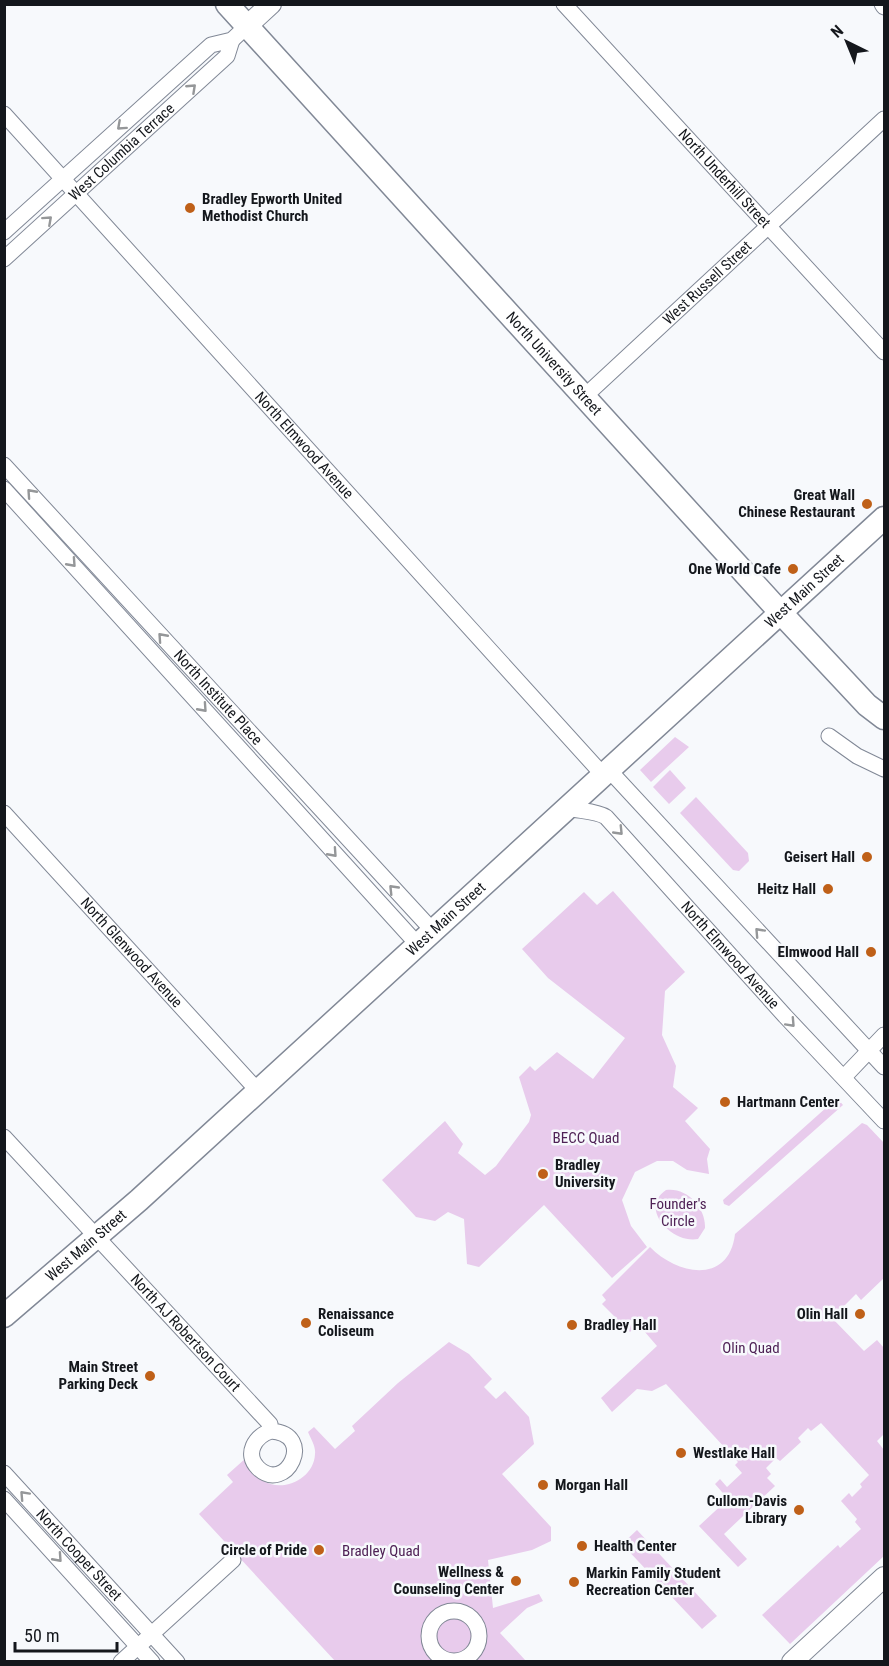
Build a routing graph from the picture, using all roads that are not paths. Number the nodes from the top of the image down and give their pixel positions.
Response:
1 (227, 4) edge
2 (271, 4) edge
3 (564, 4) edge
4 (239, 33) junction
5 (4, 114) edge
6 (885, 119) edge
7 (62, 180) junction
8 (76, 194) junction
9 (766, 227) junction
10 (4, 232) edge
11 (4, 259) edge
12 (885, 352) edge
13 (584, 397) junction
14 (4, 465) edge
15 (4, 489) edge
16 (885, 519) edge
17 (780, 612) junction
18 (885, 718) edge
19 (829, 736) dead end
20 (885, 769) edge
21 (607, 773) junction
22 (568, 808) junction
23 (4, 813) edge
24 (426, 939) junction
25 (885, 1035) edge
26 (870, 1052) junction
27 (884, 1065) edge
28 (844, 1077) junction
29 (258, 1091) junction
30 (885, 1121) edge
31 (4, 1137) edge
32 (97, 1238) junction
33 (4, 1316) edge
34 (271, 1431) dead end
35 (4, 1473) edge
36 (4, 1499) edge
37 (232, 1560) dead end
38 (885, 1577) edge
39 (152, 1634) junction
40 (138, 1646) junction
41 (121, 1662) edge
42 (152, 1662) edge
43 (177, 1662) edge
44 (792, 1662) edge

1 - 4 main road, North University Street
2 - 4 street, West Columbia Terrace
3 - 9 street, North Underhill Street
4 -> 7 street, West Columbia Terrace
8 -> 4 street, West Columbia Terrace
4 - 13 main road, North University Street
5 - 7 street, North Elmwood Avenue
6 - 9 street, West Russell Street
7 - 8 street, North Elmwood Avenue
7 - 10 street, West Columbia Terrace
11 -> 8 street, West Columbia Terrace
8 - 21 street, North Elmwood Avenue
9 - 12 street, North Underhill Street
9 - 13 street, West Russell Street
13 - 17 main road, North University Street
24 -> 14 street, North Institute Place
15 -> 24 street, North Institute Place
16 - 17 main road, West Main Street
17 - 18 main road, North University Street
17 - 21 main road, West Main Street
19 - 20 street
21 - 22 main road, West Main Street
26 -> 21 street, North Elmwood Avenue
22 - 24 main road, West Main Street
22 -> 28 street, North Elmwood Avenue
23 - 29 street, North Glenwood Avenue
24 - 29 main road, West Main Street
25 - 26 street
26 - 27 street, North Elmwood Avenue
26 - 28 street
28 - 30 street, North Elmwood Avenue
29 - 32 main road, West Main Street
31 - 32 street, North AJ Robertson Court
32 - 33 main road, West Main Street
32 - 34 street, North AJ Robertson Court
39 -> 35 street, North Cooper Street
36 -> 40 street, North Cooper Street
37 - 39 street
38 - 44 street
39 - 40 street
39 - 43 street, North Cooper Street
40 - 41 street
40 - 42 street, North Cooper Street

